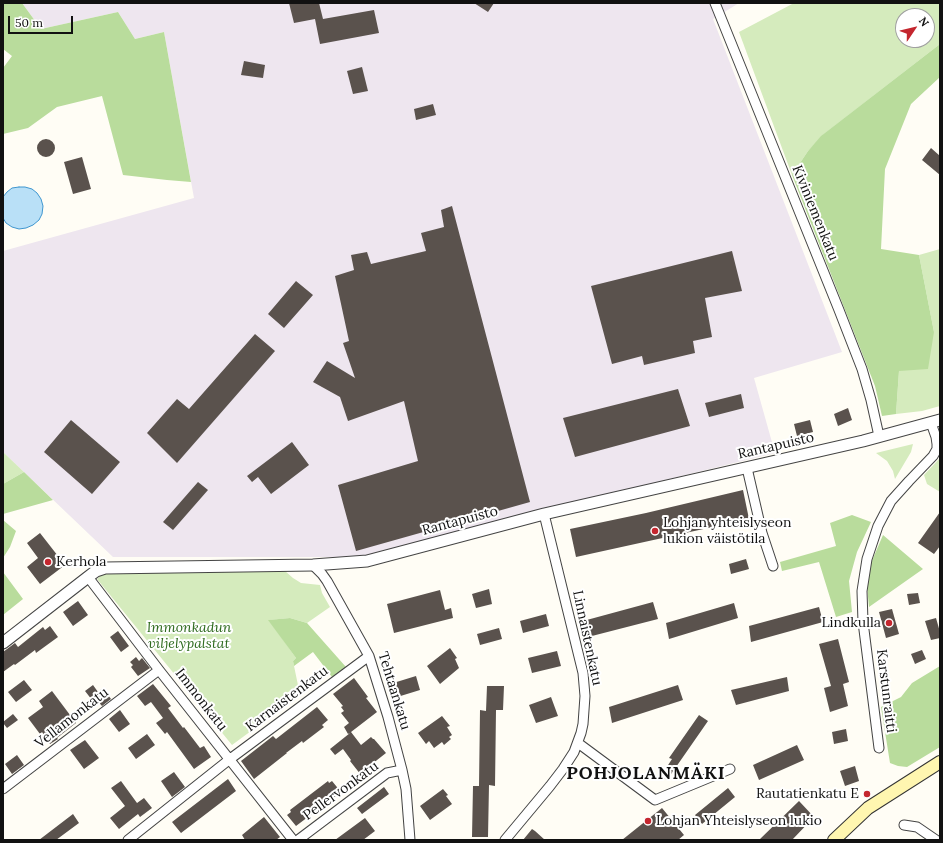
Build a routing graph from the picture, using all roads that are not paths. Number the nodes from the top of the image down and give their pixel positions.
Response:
1 (715, 3) edge
2 (936, 421) edge
3 (879, 436) junction
4 (747, 468) junction
5 (544, 514) junction
6 (313, 565) junction
7 (773, 566) dead end
8 (88, 576) junction
9 (3, 643) edge
10 (369, 656) junction
11 (159, 670) junction
12 (578, 743) junction
13 (879, 748) dead end
14 (230, 759) junction
15 (940, 762) edge
16 (730, 769) dead end
17 (402, 770) junction
18 (3, 789) edge
19 (904, 824) dead end
20 (128, 840) edge
21 (293, 840) edge
22 (298, 840) edge
23 (410, 840) edge
24 (505, 840) edge
25 (834, 840) edge
26 (936, 840) edge

1 - 3 street, Kiviniemenkatu
2 - 3 street, Rantapuisto
2 - 13 street, Karstunraitti
3 - 4 street, Rantapuisto
4 - 5 street, Rantapuisto
4 - 7 street
5 - 6 street, Rantapuisto
5 - 12 street, Linnaistenkatu
6 - 8 street, Rantapuisto
6 - 10 street, Tehtaankatu
8 - 9 street, Rantapuisto
8 - 11 street, Immonkatu
10 - 14 street, Karnaistenkatu
10 - 17 street, Tehtaankatu
11 - 14 street, Immonkatu
11 - 18 street, Vellamonkatu
12 - 16 street
12 - 24 street, Linnaistenkatu
14 - 20 street, Karnaistenkatu
14 - 21 street, Immonkatu
15 - 25 main road
17 - 22 street, Pellervonkatu
17 - 23 street, Tehtaankatu
19 - 26 street

